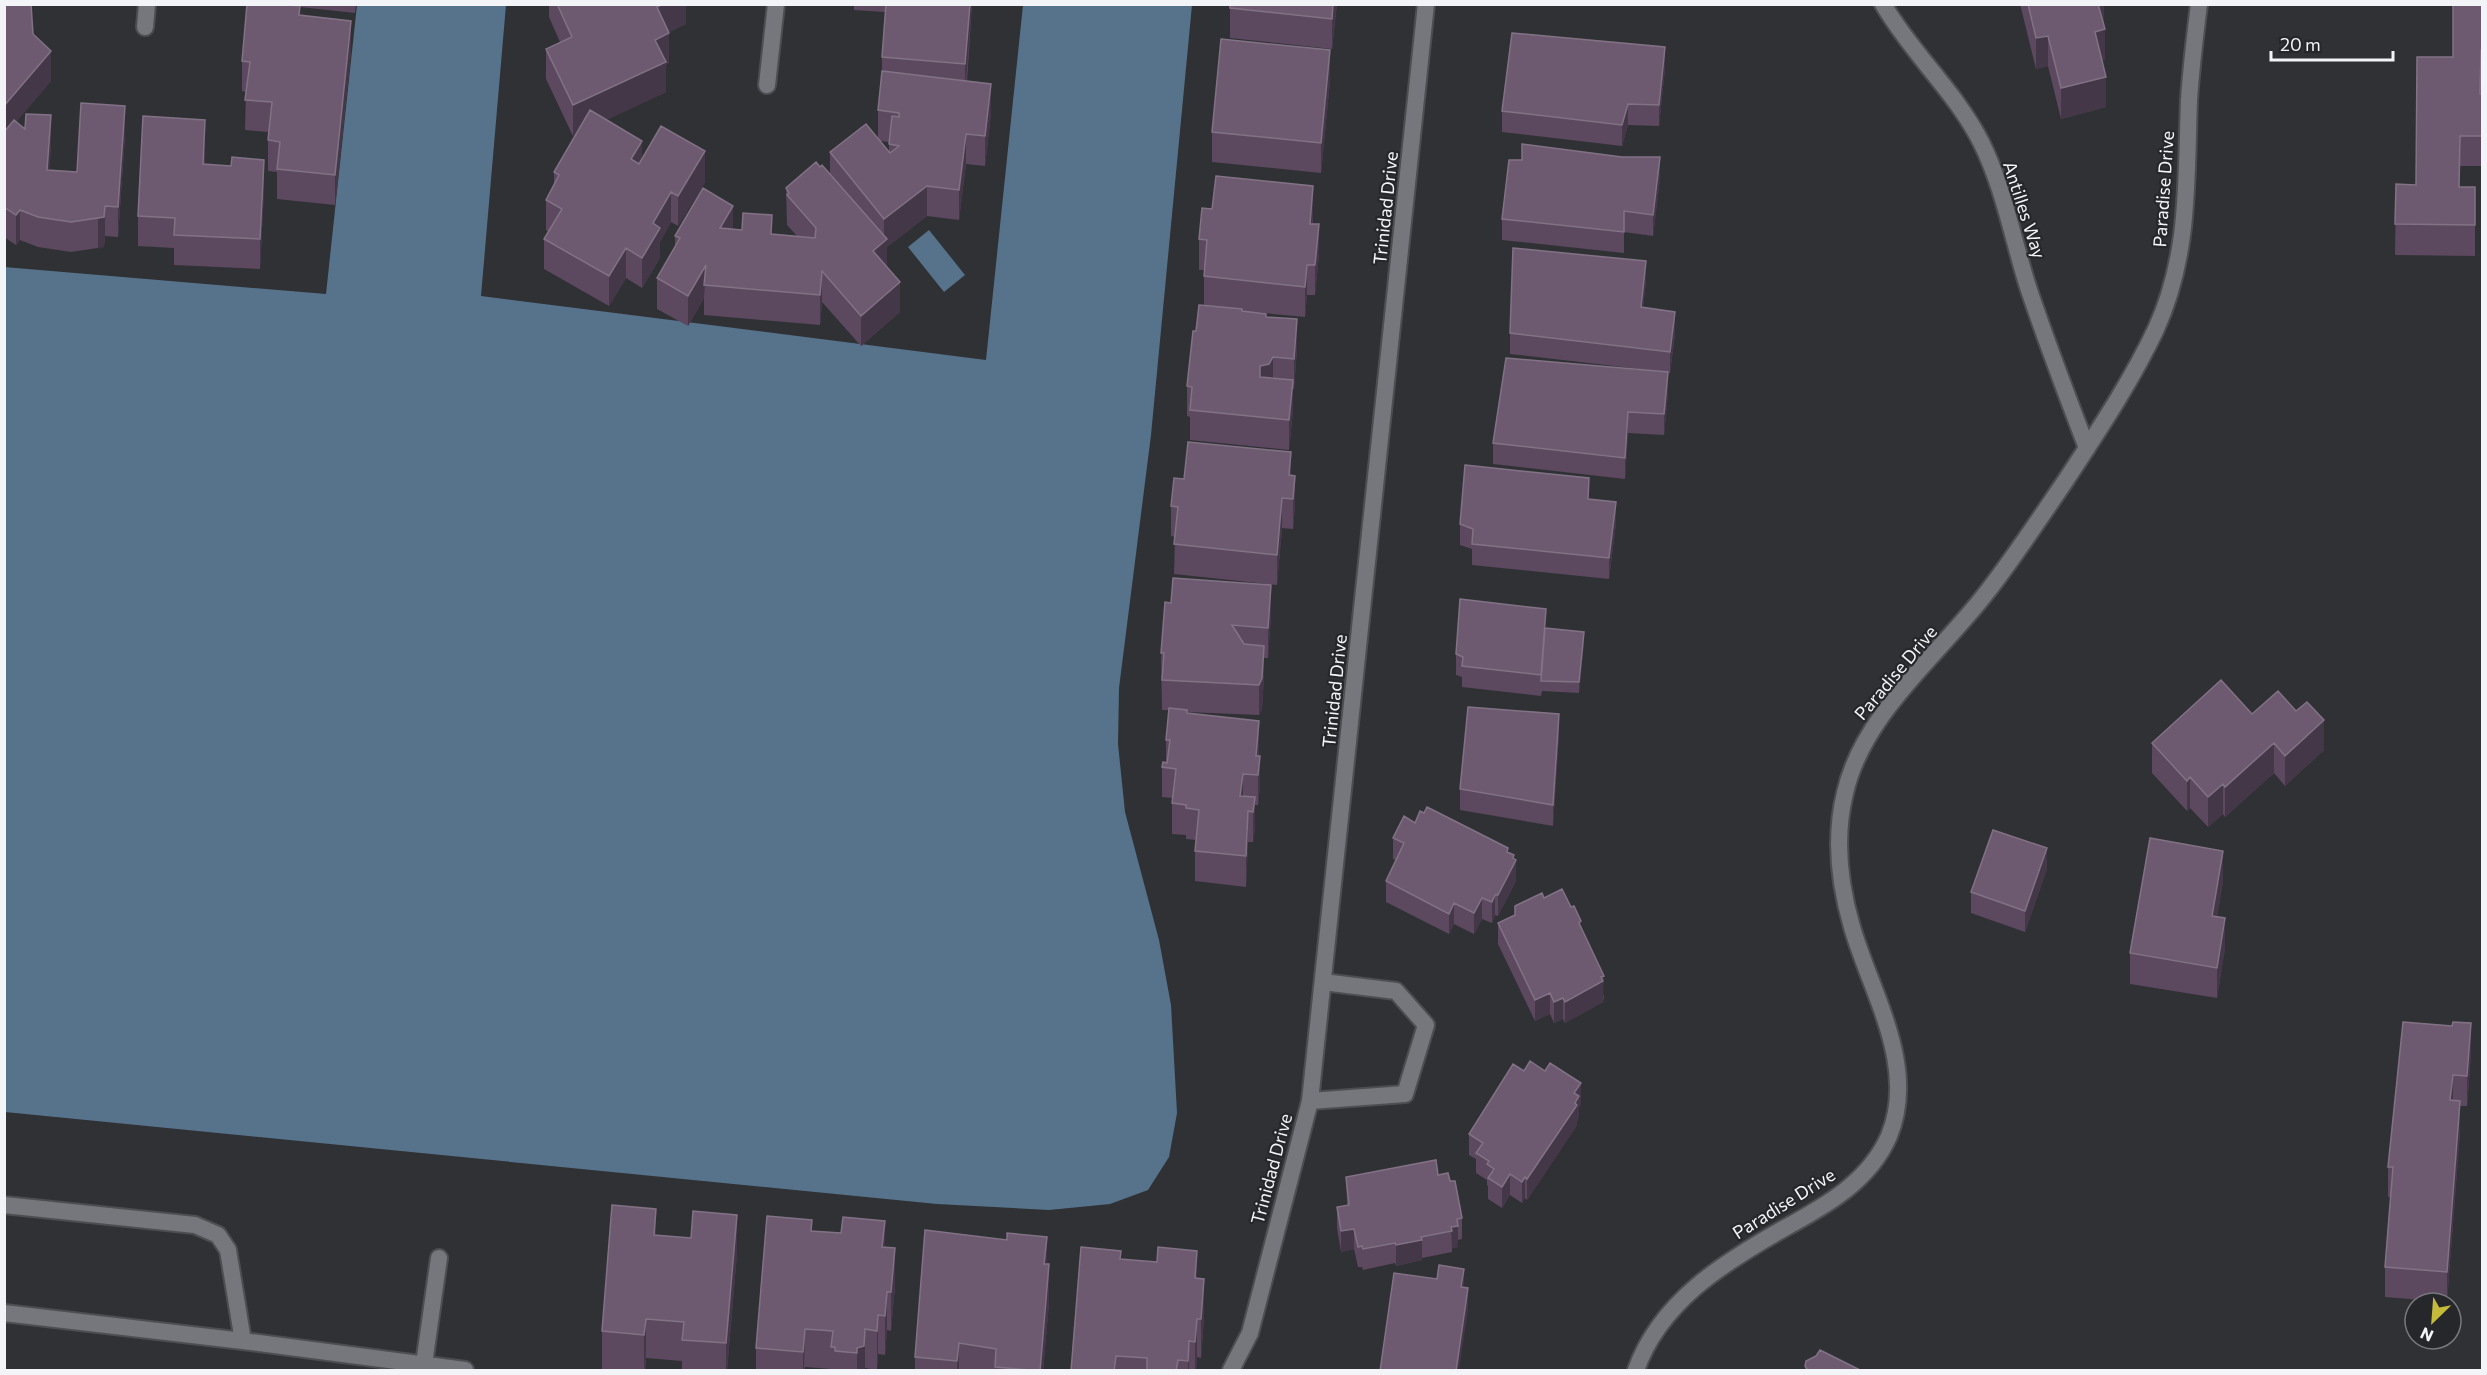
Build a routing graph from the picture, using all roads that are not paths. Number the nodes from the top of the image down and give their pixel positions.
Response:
1 (147, 4) edge
2 (776, 4) edge
3 (1426, 4) edge
4 (1884, 4) edge
5 (2199, 4) edge
6 (145, 27) dead end
7 (767, 85) dead end
8 (2087, 448) junction
9 (1323, 982) junction
10 (1310, 1101) junction
11 (4, 1205) edge
12 (439, 1258) dead end
13 (4, 1313) edge
14 (243, 1341) junction
15 (424, 1364) junction
16 (465, 1371) edge
17 (1231, 1371) edge
18 (1636, 1371) edge

1 - 6 street
2 - 7 street
3 - 9 street, Trinidad Drive
4 - 8 street, Antilles Way
5 - 8 street, Paradise Drive
8 - 18 street, Paradise Drive
9 - 10 street, Trinidad Drive
9 - 10 street
10 - 17 street, Trinidad Drive
11 - 14 street
12 - 15 street
13 - 14 street
14 - 15 street
15 - 16 street

